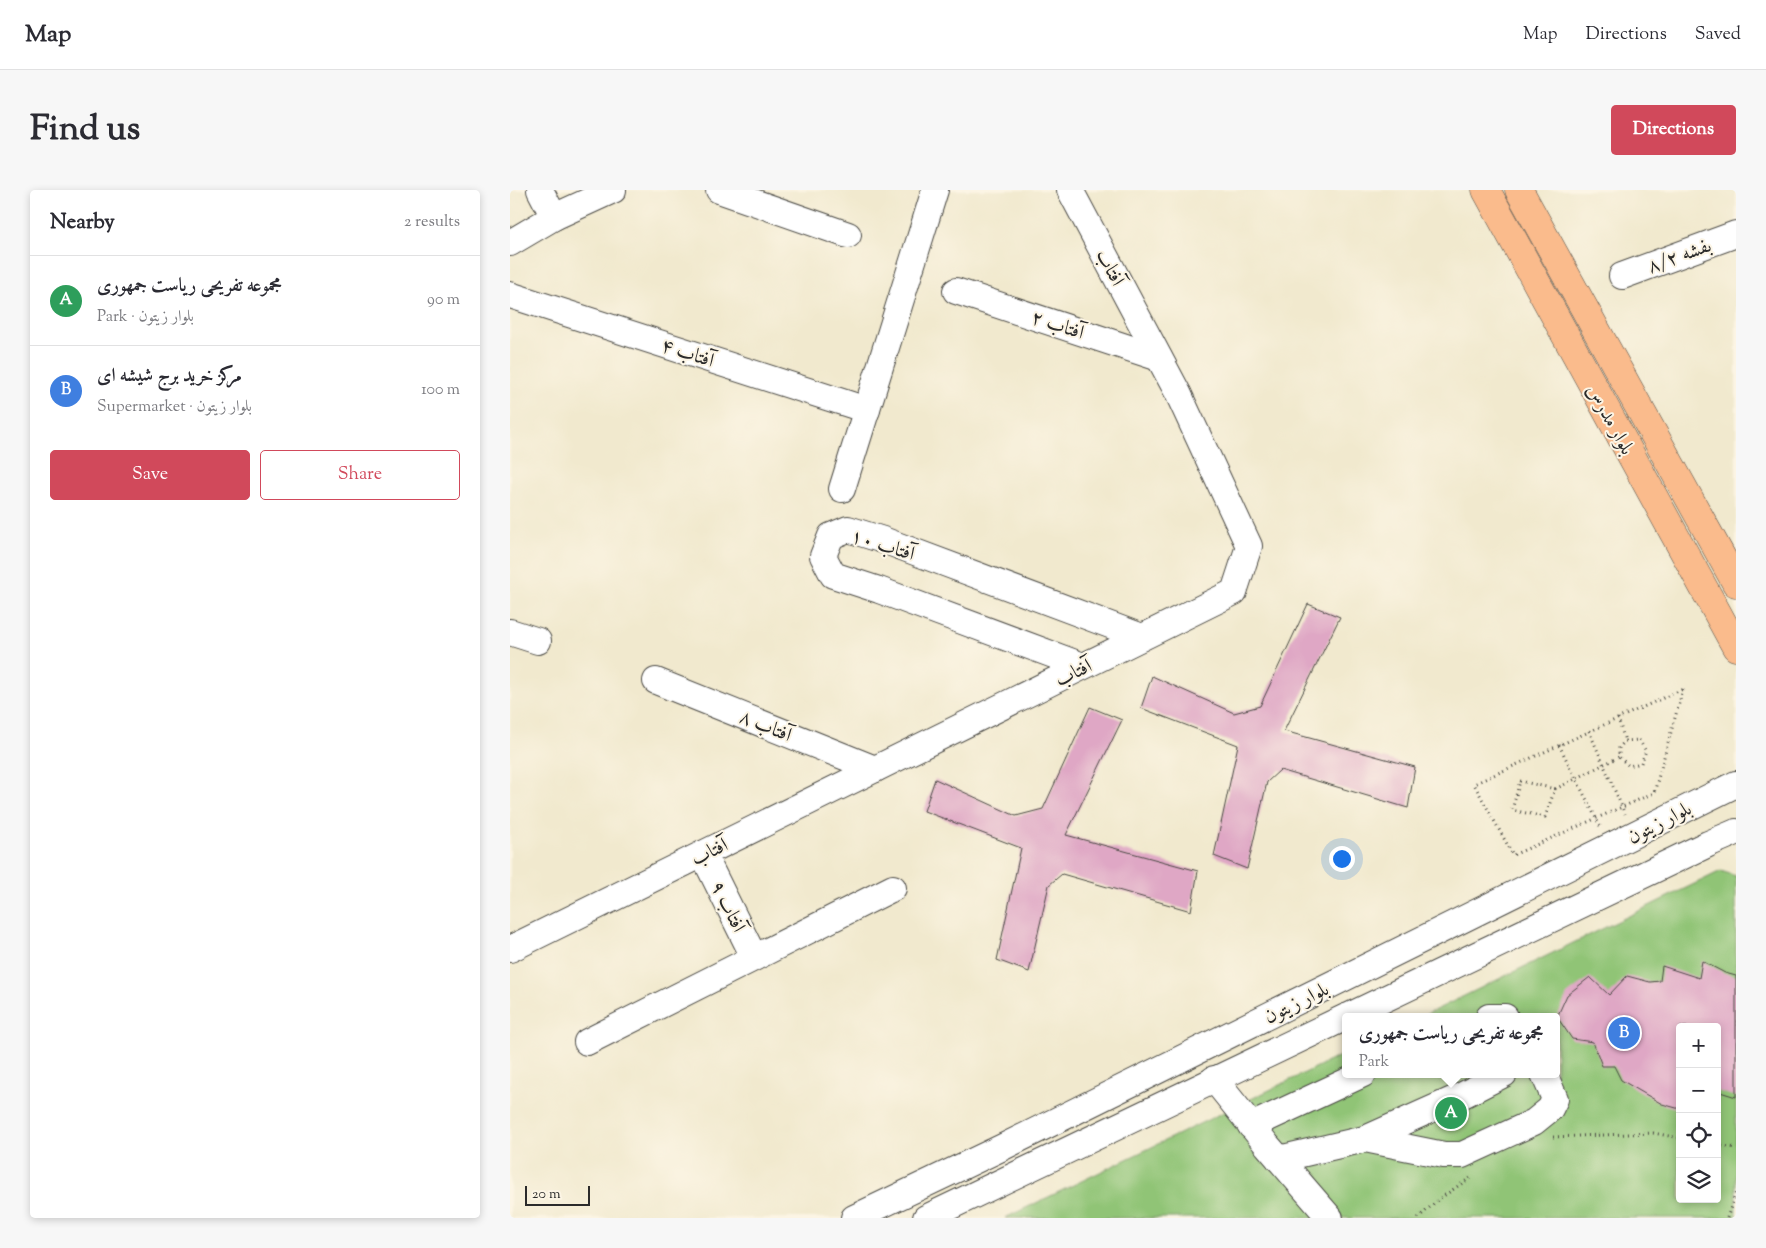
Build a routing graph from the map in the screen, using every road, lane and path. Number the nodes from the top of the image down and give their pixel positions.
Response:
1 (540, 190) edge
2 (613, 190) edge
3 (719, 190) edge
4 (935, 190) edge
5 (1070, 190) edge
6 (1486, 190) edge
7 (1519, 190) edge
8 (554, 217) junction
9 (848, 234) dead end
10 (1736, 234) edge
11 (510, 243) edge
12 (1622, 276) dead end
13 (956, 291) dead end
14 (510, 295) edge
15 (1159, 358) junction
16 (866, 410) junction
17 (842, 489) dead end
18 (1736, 584) edge
19 (510, 632) edge
20 (1142, 637) junction
21 (538, 641) dead end
22 (1736, 648) edge
23 (1083, 666) junction
24 (656, 681) dead end
25 (1618, 718) junction
26 (1589, 731) junction
27 (1626, 741) junction
28 (1559, 745) junction
29 (1619, 757) junction
30 (1604, 764) junction
31 (875, 769) junction
32 (1577, 779) junction
33 (1736, 784) edge
34 (1555, 789) junction
35 (1622, 806) junction
36 (1597, 818) junction
37 (1736, 832) edge
38 (1634, 835) junction
39 (1608, 848) junction
40 (703, 854) junction
41 (893, 888) dead end
42 (510, 949) edge
43 (754, 957) junction
44 (1354, 1013) edge
45 (1342, 1019) edge
46 (587, 1042) dead end
47 (1354, 1078) edge
48 (1496, 1078) edge
49 (1546, 1078) edge
50 (1214, 1079) junction
51 (1251, 1126) junction
52 (1548, 1137) dead end
53 (1676, 1137) edge
54 (1365, 1140) junction
55 (1721, 1146) edge
56 (1003, 1147) junction
57 (1736, 1148) edge
58 (1279, 1159) junction
59 (1018, 1174) junction
60 (1472, 1177) dead end
61 (1736, 1192) edge
62 (854, 1218) edge
63 (926, 1218) edge
64 (1330, 1218) edge
65 (1418, 1218) edge
66 (1727, 1218) edge

1 - 8 street
2 - 8 street
3 - 9 street
4 - 16 street
5 - 15 street, آفتاب
6 - 22 main road, بلوار مدرس
7 - 18 main road, بلوار مدرس
8 - 11 street
10 - 12 street, بفشه ۸/۲
13 - 15 street, آفتاب ۲
14 - 16 street, آفتاب ۴
15 - 20 street, آفتاب
16 - 17 street
19 - 21 street
20 - 23 street, آفتاب
20 - 23 street, آفتاب ۱۰
23 - 31 street, آفتاب
24 - 31 street, آفتاب ۸
25 - 26 path
25 - 27 path
25 - 35 path
26 - 28 path
26 - 30 path
27 - 29 path
27 - 29 path
28 - 32 path
28 - 36 path
29 - 30 path
30 - 32 path
30 - 35 path
31 - 40 street, آفتاب
32 - 34 path
32 - 36 path
33 - 38 street, بلوار زیتون
34 - 34 path
35 - 36 path
35 - 38 path
36 - 39 path
37 - 44 street, بلوار زیتون
38 - 39 street, بلوار زیتون
39 - 56 street, بلوار زیتون
40 - 42 street, آفتاب
40 - 43 street, آفتاب ۹
41 - 43 street
43 - 46 street
45 - 50 street, بلوار زیتون
47 - 51 street
48 - 54 street
49 - 54 street
50 - 51 street
50 - 59 street, بلوار زیتون
51 - 58 street
52 - 53 path
54 - 58 street
55 - 57 path
56 - 59 street
56 - 62 street, بلوار زیتون
58 - 64 street
59 - 63 street, بلوار زیتون
60 - 65 path
61 - 66 path

